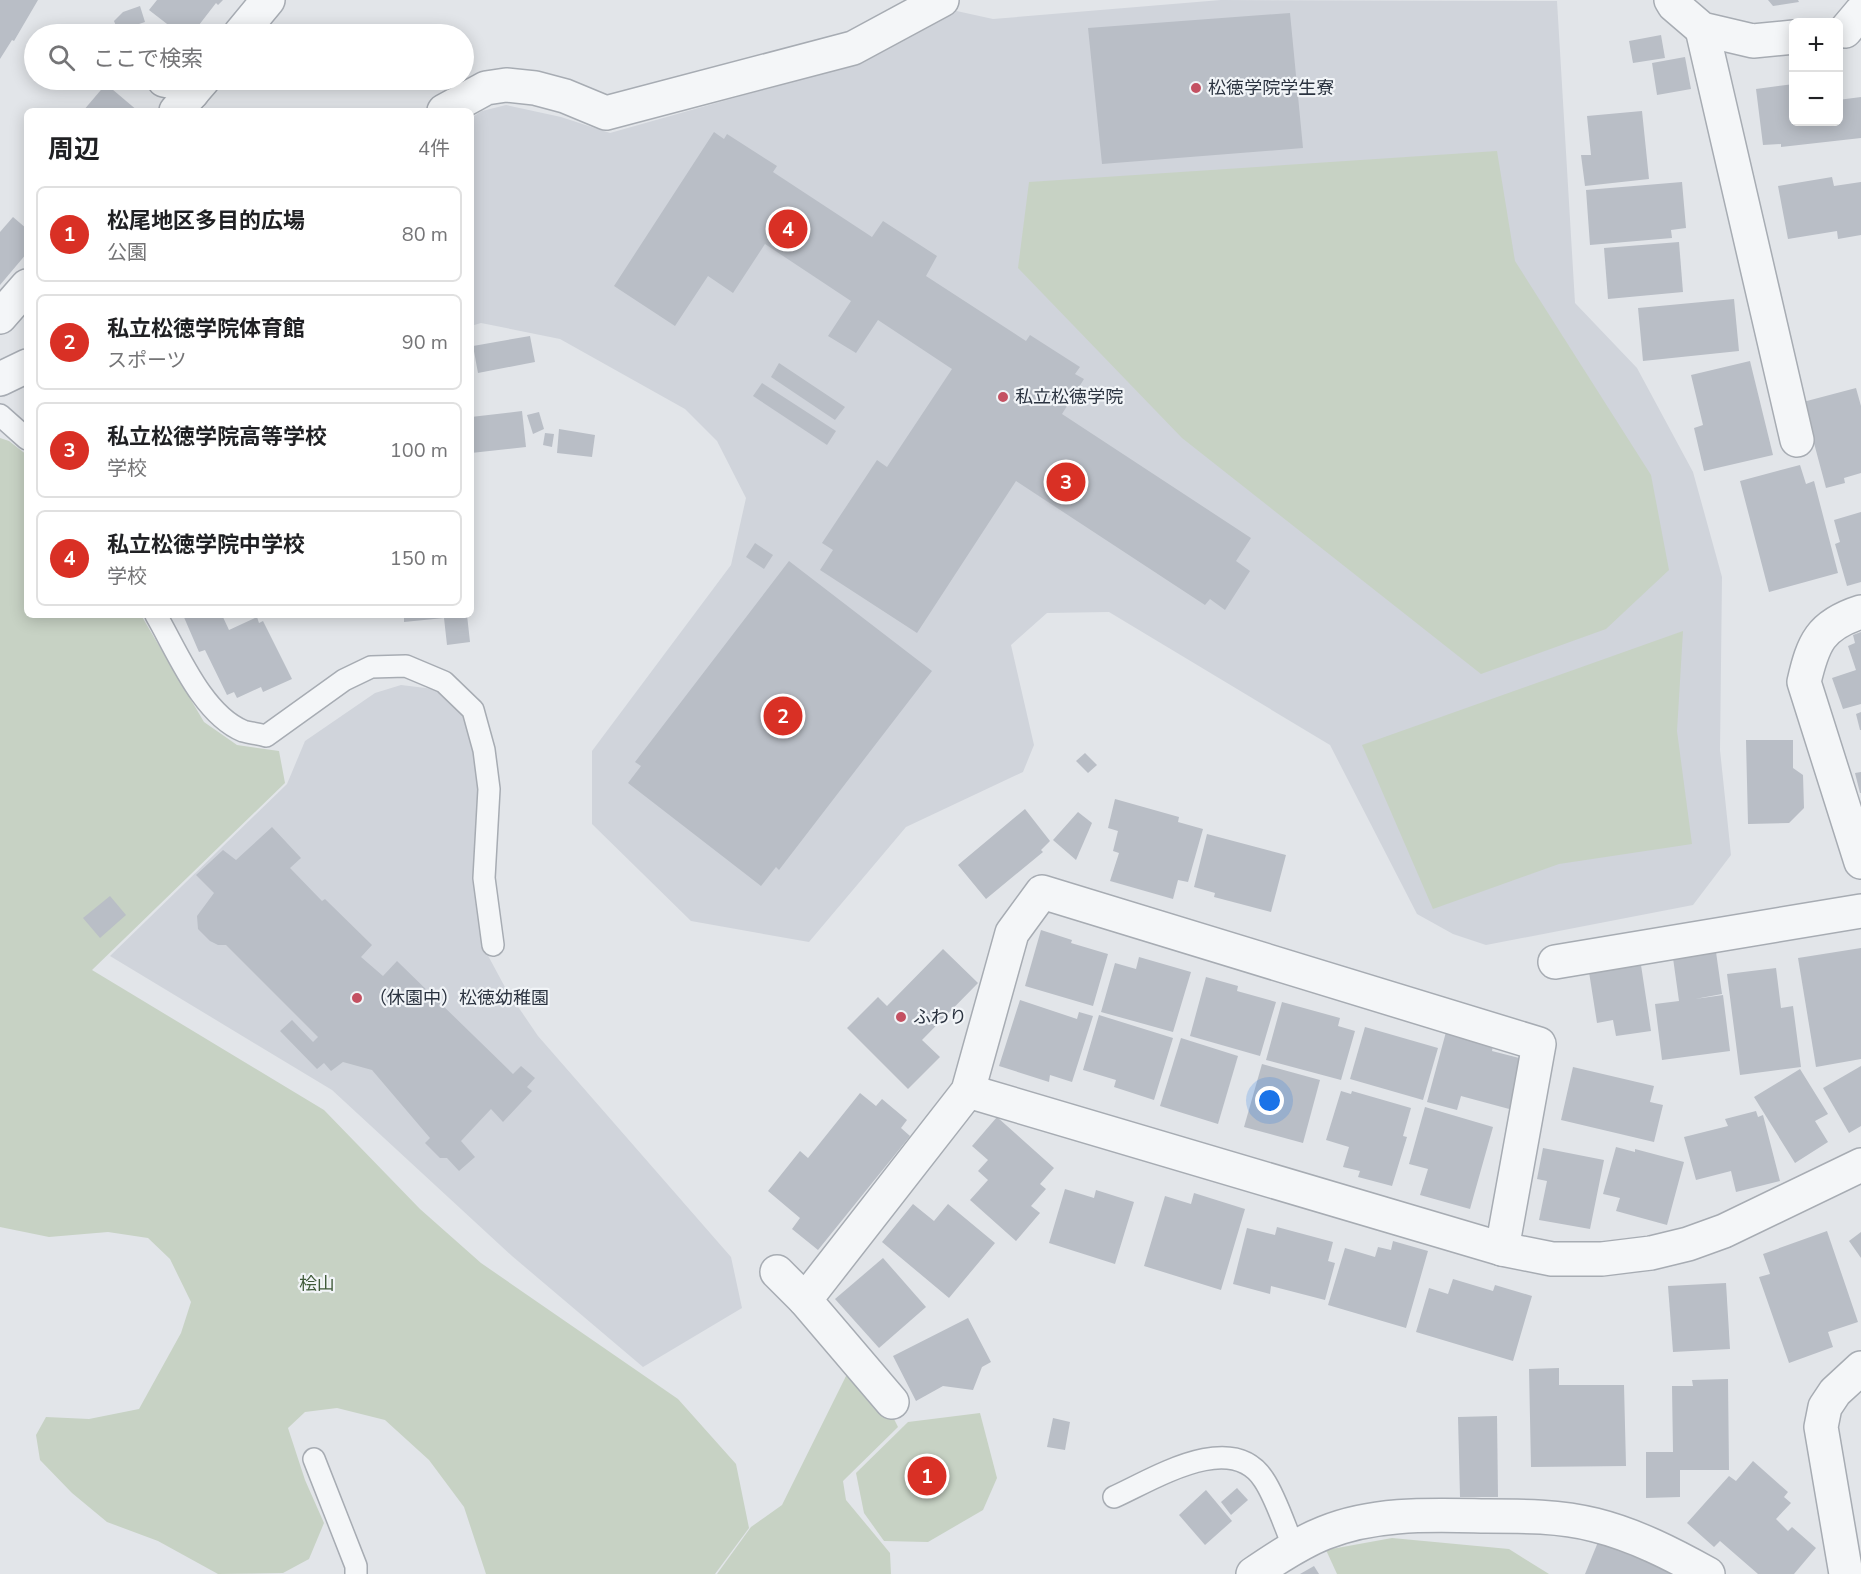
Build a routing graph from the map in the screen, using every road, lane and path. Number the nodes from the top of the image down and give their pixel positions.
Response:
1 (268, 0) edge
2 (942, 0) edge
3 (1671, 0) edge
4 (248, 24) edge
5 (1702, 29) junction
6 (1789, 37) edge
7 (449, 108) edge
8 (24, 289) edge
9 (0, 317) edge
10 (24, 368) edge
11 (0, 380) edge
12 (24, 383) edge
13 (0, 415) edge
14 (24, 436) edge
15 (1797, 440) dead end
16 (1861, 612) edge
17 (158, 618) edge
18 (1861, 862) edge
19 (1861, 911) edge
20 (493, 945) dead end
21 (1555, 962) dead end
22 (968, 1091) junction
23 (1861, 1166) edge
24 (1502, 1249) junction
25 (777, 1272) dead end
26 (805, 1300) junction
27 (1861, 1368) edge
28 (892, 1402) dead end
29 (314, 1459) dead end
30 (1114, 1497) dead end
31 (1293, 1548) junction
32 (356, 1574) edge
33 (1252, 1574) edge
34 (1708, 1574) edge
35 (1846, 1574) edge

1 - 4 street
2 - 7 street
3 - 5 street
5 - 6 street
5 - 15 street
8 - 9 street
10 - 11 street
11 - 12 street
13 - 14 lane
16 - 18 street
17 - 20 lane
19 - 21 street
22 - 24 street
22 - 24 street
22 - 26 street
23 - 24 street
25 - 26 street
26 - 28 street
27 - 35 street
29 - 32 lane
30 - 31 lane
31 - 33 street
31 - 34 street

